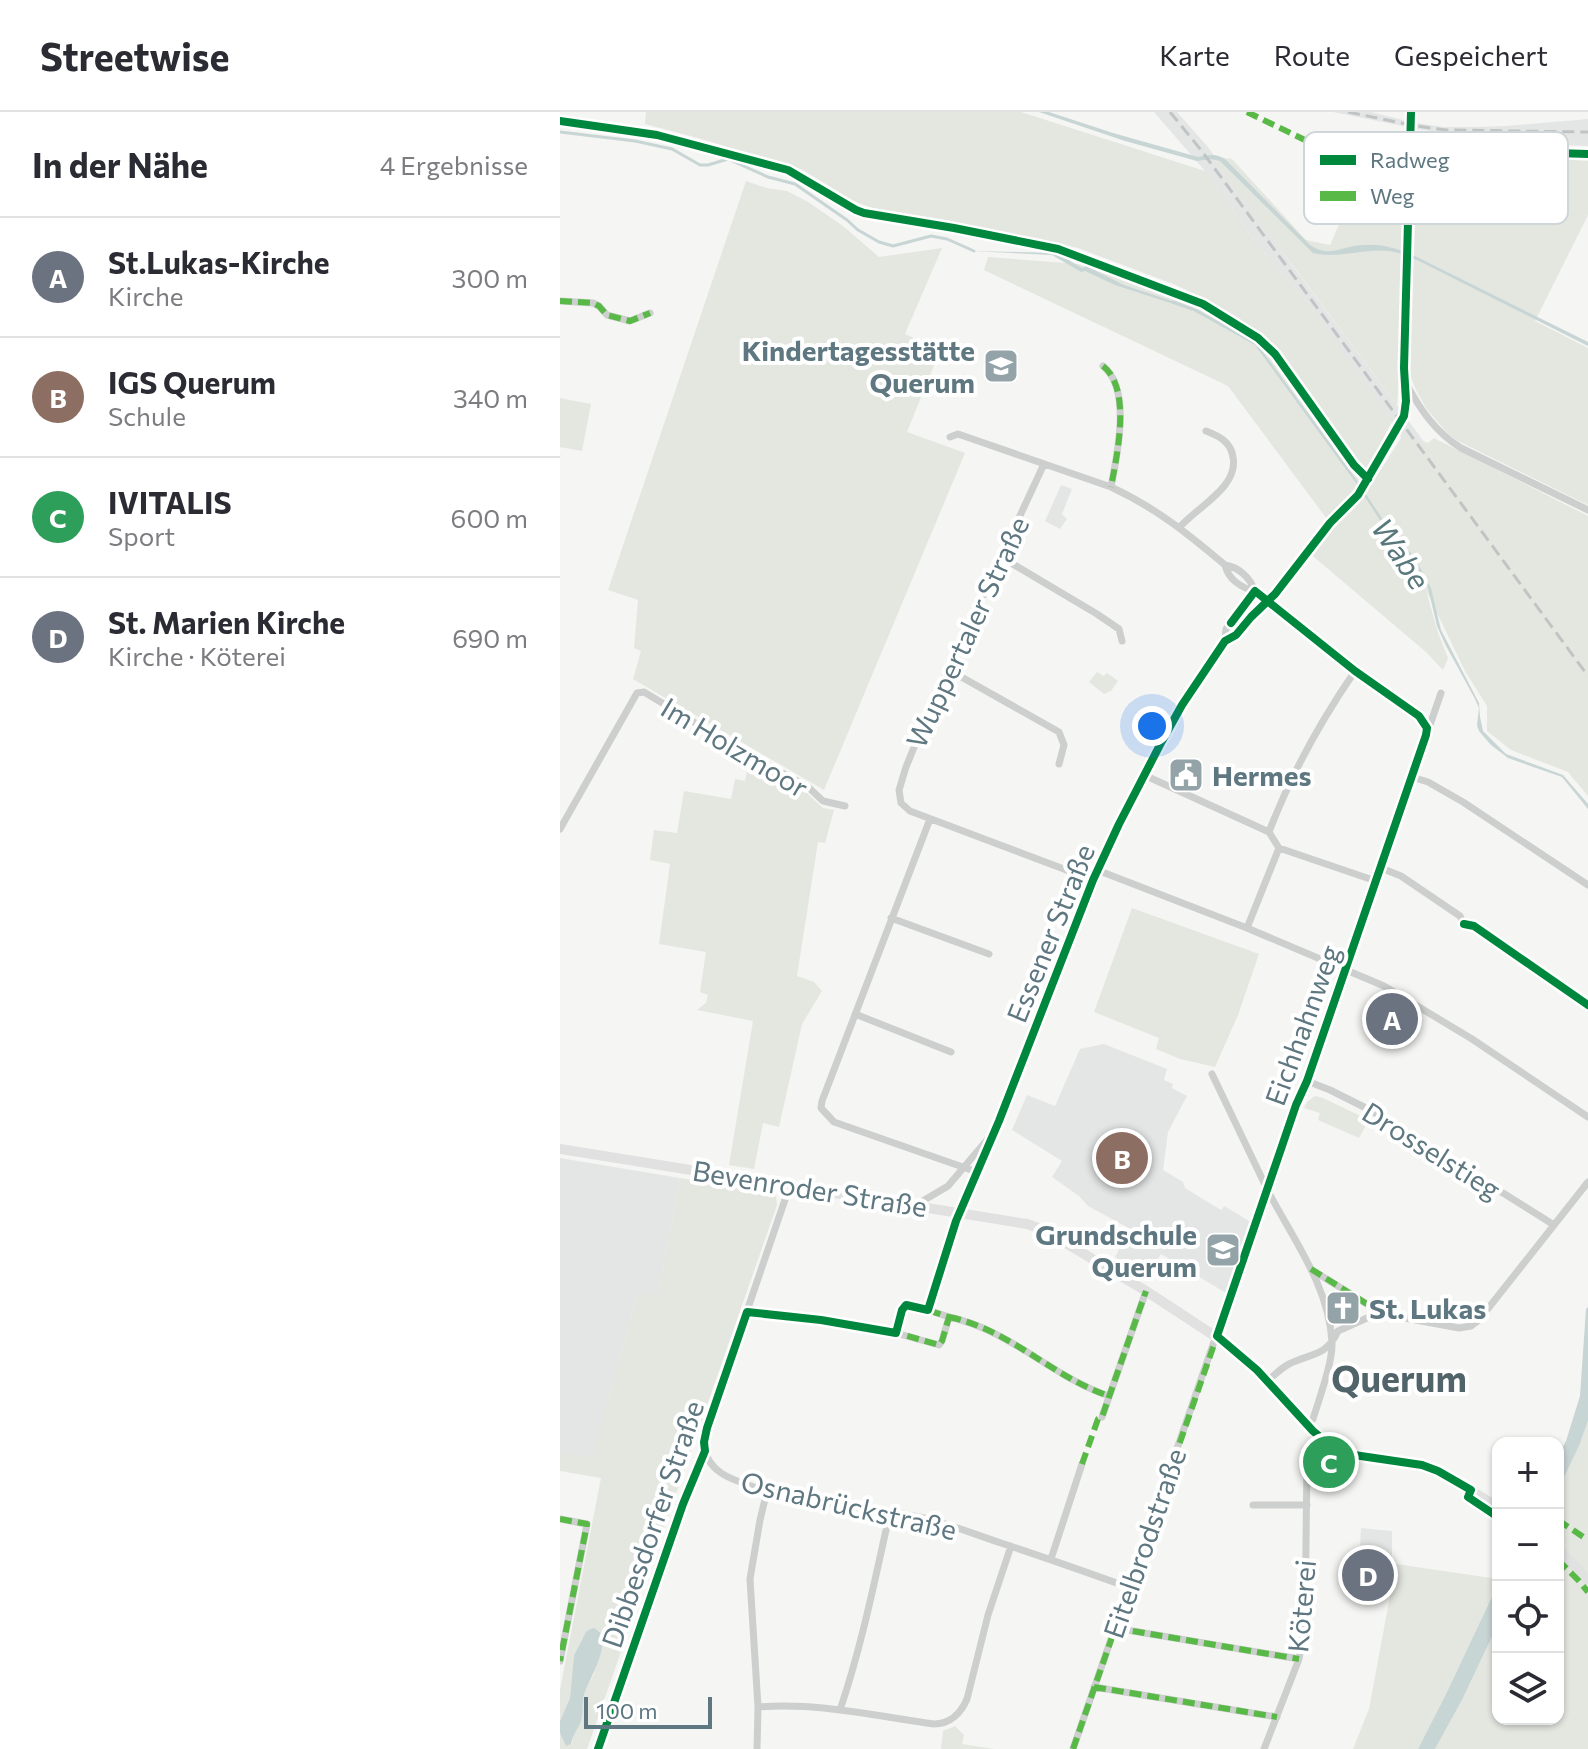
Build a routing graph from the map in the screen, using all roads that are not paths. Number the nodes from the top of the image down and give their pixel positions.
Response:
1 (1411, 112) edge
2 (560, 121) edge
3 (1411, 132) edge
4 (1408, 224) edge
5 (1005, 239) dead end
6 (560, 301) edge
7 (650, 313) dead end
8 (1103, 366) dead end
9 (1206, 431) dead end
10 (950, 437) dead end
11 (1044, 464) junction
12 (1111, 487) junction
13 (1588, 510) edge
14 (1180, 527) junction
15 (1001, 557) junction
16 (1255, 591) junction
17 (1267, 601) junction
18 (1122, 641) dead end
19 (1225, 641) junction
20 (949, 670) junction
21 (1355, 671) junction
22 (1441, 693) dead end
23 (1427, 728) junction
24 (1059, 764) dead end
25 (1144, 775) junction
26 (1412, 777) junction
27 (845, 806) dead end
28 (930, 819) junction
29 (560, 829) edge
30 (1269, 832) junction
31 (1279, 848) junction
32 (1381, 868) junction
33 (1097, 870) junction
34 (1093, 880) junction
35 (1376, 881) junction
36 (1588, 885) edge
37 (891, 918) junction
38 (1464, 924) dead end
39 (1247, 928) junction
40 (989, 954) dead end
41 (1346, 969) junction
42 (855, 1014) junction
43 (951, 1052) dead end
44 (1212, 1074) dead end
45 (1307, 1081) junction
46 (1588, 1117) edge
47 (994, 1132) junction
48 (560, 1149) edge
49 (964, 1168) junction
50 (977, 1172) junction
51 (1588, 1182) edge
52 (790, 1185) junction
53 (1268, 1190) junction
54 (916, 1205) junction
55 (960, 1212) junction
56 (1554, 1225) junction
57 (1311, 1269) junction
58 (1146, 1291) junction
59 (928, 1310) junction
60 (747, 1312) junction
61 (1383, 1314) junction
62 (949, 1317) junction
63 (896, 1333) junction
64 (1217, 1336) junction
65 (1332, 1343) junction
66 (1267, 1381) junction
67 (1109, 1396) junction
68 (1102, 1417) dead end
69 (1307, 1426) junction
70 (1318, 1437) junction
71 (705, 1451) junction
72 (1082, 1464) dead end
73 (767, 1491) junction
74 (1492, 1503) edge
75 (1253, 1505) dead end
76 (1307, 1505) junction
77 (890, 1512) junction
78 (560, 1519) edge
79 (1011, 1546) junction
80 (1564, 1555) edge
81 (1051, 1559) junction
82 (1588, 1580) edge
83 (1128, 1587) junction
84 (560, 1605) edge
85 (570, 1607) junction
86 (1115, 1628) junction
87 (1299, 1659) junction
88 (560, 1661) edge
89 (1094, 1687) junction
90 (758, 1707) junction
91 (840, 1710) junction
92 (1277, 1717) junction
93 (598, 1749) edge
94 (757, 1749) edge
95 (1073, 1749) edge
96 (1264, 1749) edge

1 - 3 street
2 - 5 street
4 - 13 street
6 - 7 street
8 - 12 street
9 - 14 street
10 - 11 street
11 - 12 street
11 - 15 street, Wuppertaler Straße
12 - 14 street
14 - 16 street
15 - 18 street
15 - 20 street, Wuppertaler Straße
16 - 17 street
16 - 19 street, Essener Straße
17 - 19 street, Essener Straße
17 - 21 street
19 - 25 street, Essener Straße
20 - 24 street
20 - 28 street, Wuppertaler Straße
21 - 23 street
21 - 30 street
22 - 23 street, Eichhahnweg
23 - 26 street, Eichhahnweg
25 - 30 street
25 - 33 street, Essener Straße
26 - 32 street, Eichhahnweg
26 - 36 street
27 - 29 street, Im Holzmoor
28 - 34 street
28 - 37 street
30 - 31 street
31 - 35 street
31 - 39 street
32 - 35 street, Eichhahnweg
32 - 38 street
33 - 34 street, Essener Straße
33 - 39 street
34 - 47 street, Essener Straße
35 - 41 street, Eichhahnweg
37 - 40 street
37 - 42 street
39 - 41 street
41 - 45 street, Eichhahnweg
41 - 46 street
42 - 43 street
42 - 49 street
44 - 53 street
45 - 53 street, Eichhahnweg
45 - 56 street, Drosselstieg
47 - 49 street, Essener Straße
47 - 50 street, Essener Straße
48 - 52 main road, Bevenroder Straße
49 - 50 street
49 - 54 street, Essener Straße
50 - 55 street, Essener Straße
51 - 56 street
52 - 54 main road, Bevenroder Straße
52 - 60 street, Dibbesdorfer Straße
53 - 57 street
53 - 64 street, Eichhahnweg
54 - 55 main road, Bevenroder Straße
55 - 58 main road, Bevenroder Straße
55 - 59 street, Essener Straße
56 - 61 street
57 - 61 street
57 - 65 street
58 - 64 main road, Bevenroder Straße
58 - 67 street
59 - 62 street
59 - 63 street
60 - 63 street
60 - 71 street, Dibbesdorfer Straße
61 - 65 street
62 - 63 street
62 - 67 street
64 - 66 main road, Bevenroder Straße
64 - 83 street, Eitelbrodstraße
65 - 66 street
65 - 69 street
66 - 69 main road, Bevenroder Straße
67 - 68 street
69 - 70 main road, Bevenroder Straße
70 - 74 main road, Bevenroder Straße
70 - 76 street, Köterei
71 - 73 street, Osnabrückstraße
71 - 93 street, Dibbesdorfer Straße
72 - 81 street
73 - 77 street, Osnabrückstraße
73 - 90 street
75 - 76 street
76 - 87 street, Köterei
77 - 79 street, Osnabrückstraße
77 - 91 street
78 - 85 street
79 - 81 street, Osnabrückstraße
79 - 91 street
80 - 82 main road
81 - 83 street, Osnabrückstraße
83 - 86 street, Eitelbrodstraße
84 - 85 street
85 - 88 street
86 - 87 street
86 - 89 street, Eitelbrodstraße
87 - 92 street, Köterei
89 - 92 street
89 - 95 street, Eitelbrodstraße
90 - 91 street
90 - 94 street
92 - 96 street, Köterei

